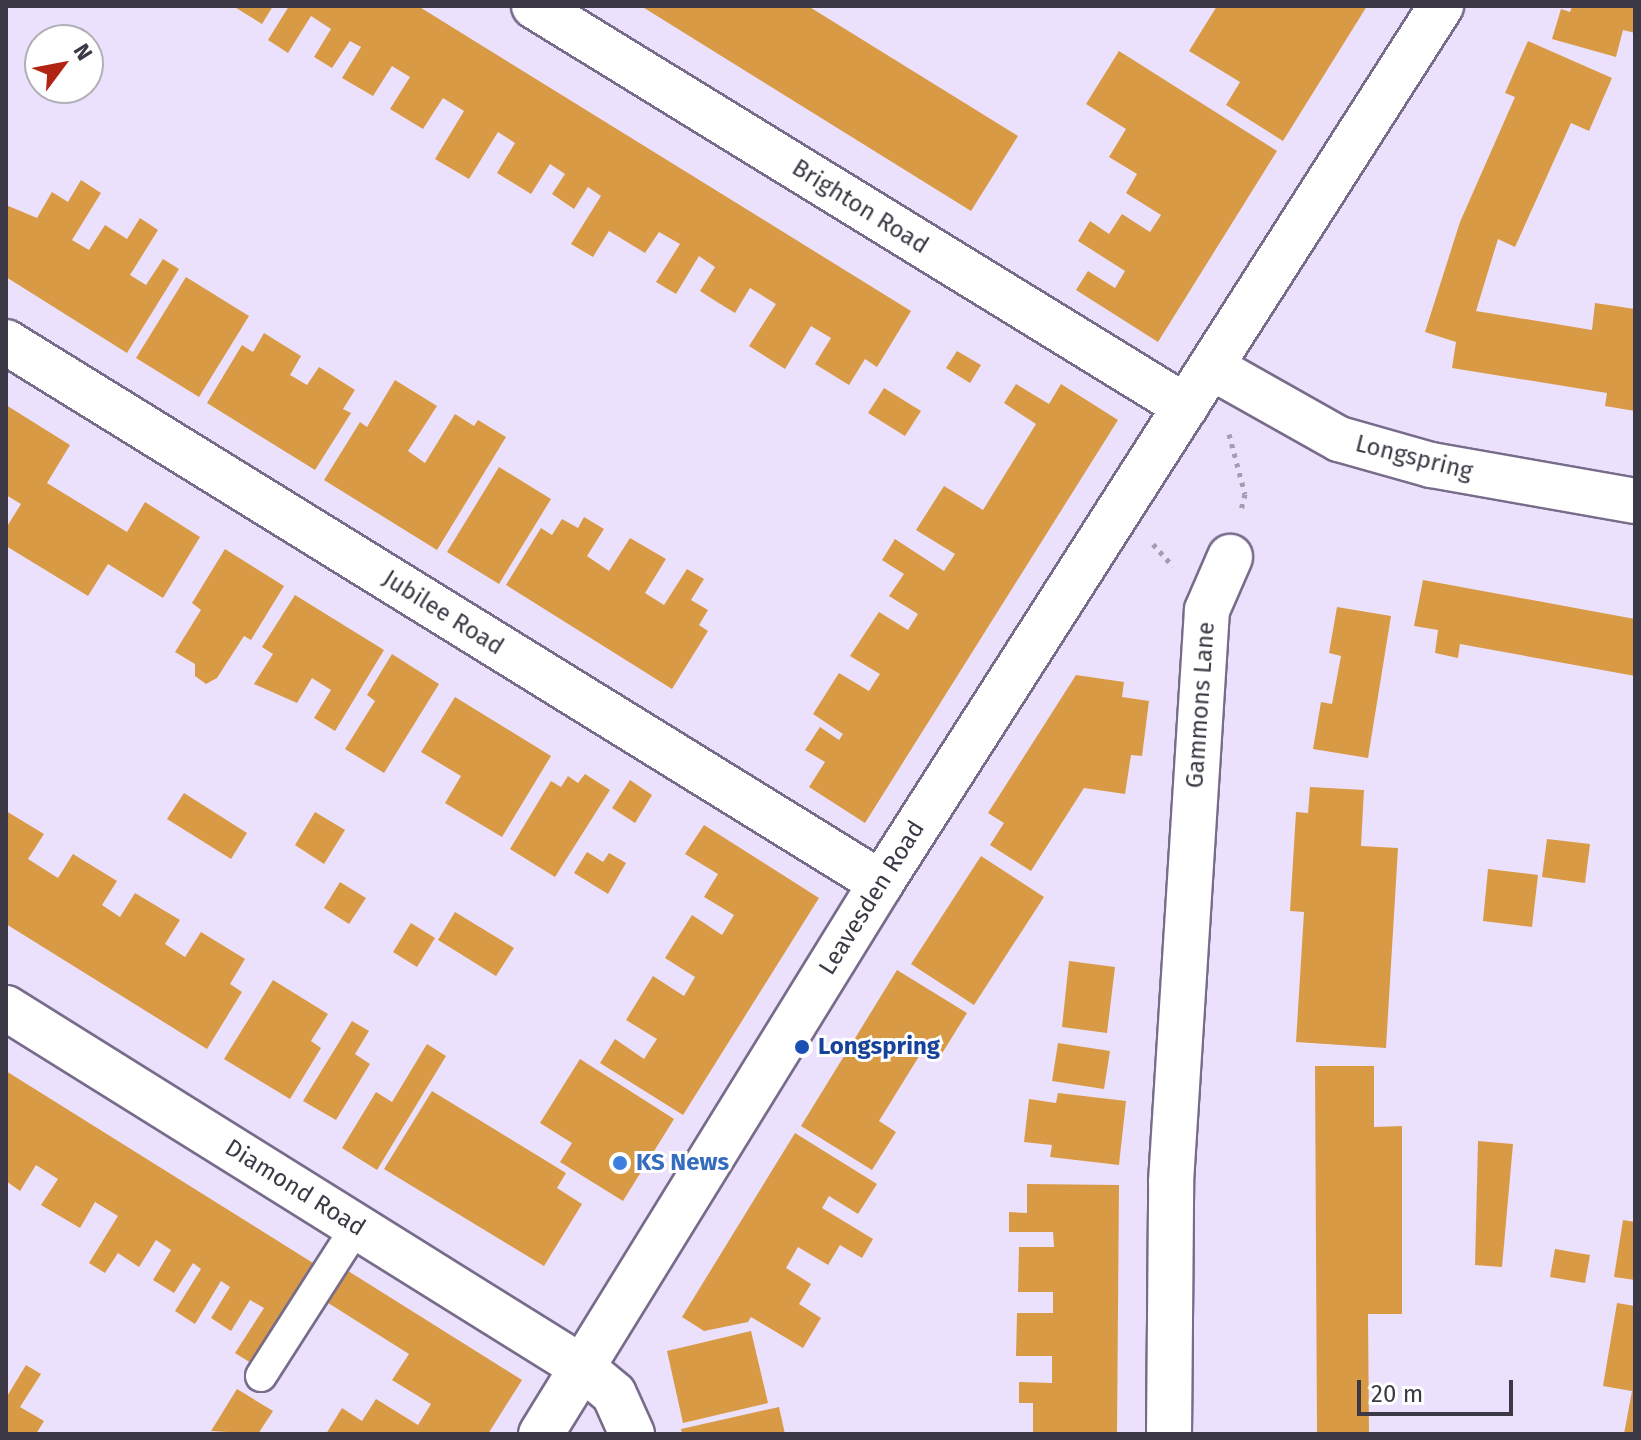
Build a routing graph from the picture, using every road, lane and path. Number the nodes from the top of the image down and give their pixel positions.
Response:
1 (534, 6) edge
2 (1441, 6) edge
3 (6, 342) edge
4 (1211, 367) junction
5 (1186, 407) junction
6 (1635, 501) edge
7 (1230, 557) joint
8 (881, 883) junction
9 (6, 1008) edge
10 (357, 1226) junction
11 (583, 1368) junction
12 (261, 1376) dead end
13 (541, 1434) edge
14 (632, 1434) edge
15 (1169, 1434) edge

1 - 5 street, Brighton Road
2 - 4 street
3 - 8 street, Jubilee Road
4 - 5 street, Leavesden Road
4 - 6 street, Longspring
4 - 7 path
5 - 8 street, Leavesden Road
7 - 15 street, Gammons Lane
8 - 11 street, Leavesden Road
9 - 10 street, Diamond Road
10 - 11 street, Diamond Road
10 - 12 lane
11 - 13 street, Leavesden Road
11 - 14 street, Diamond Road

